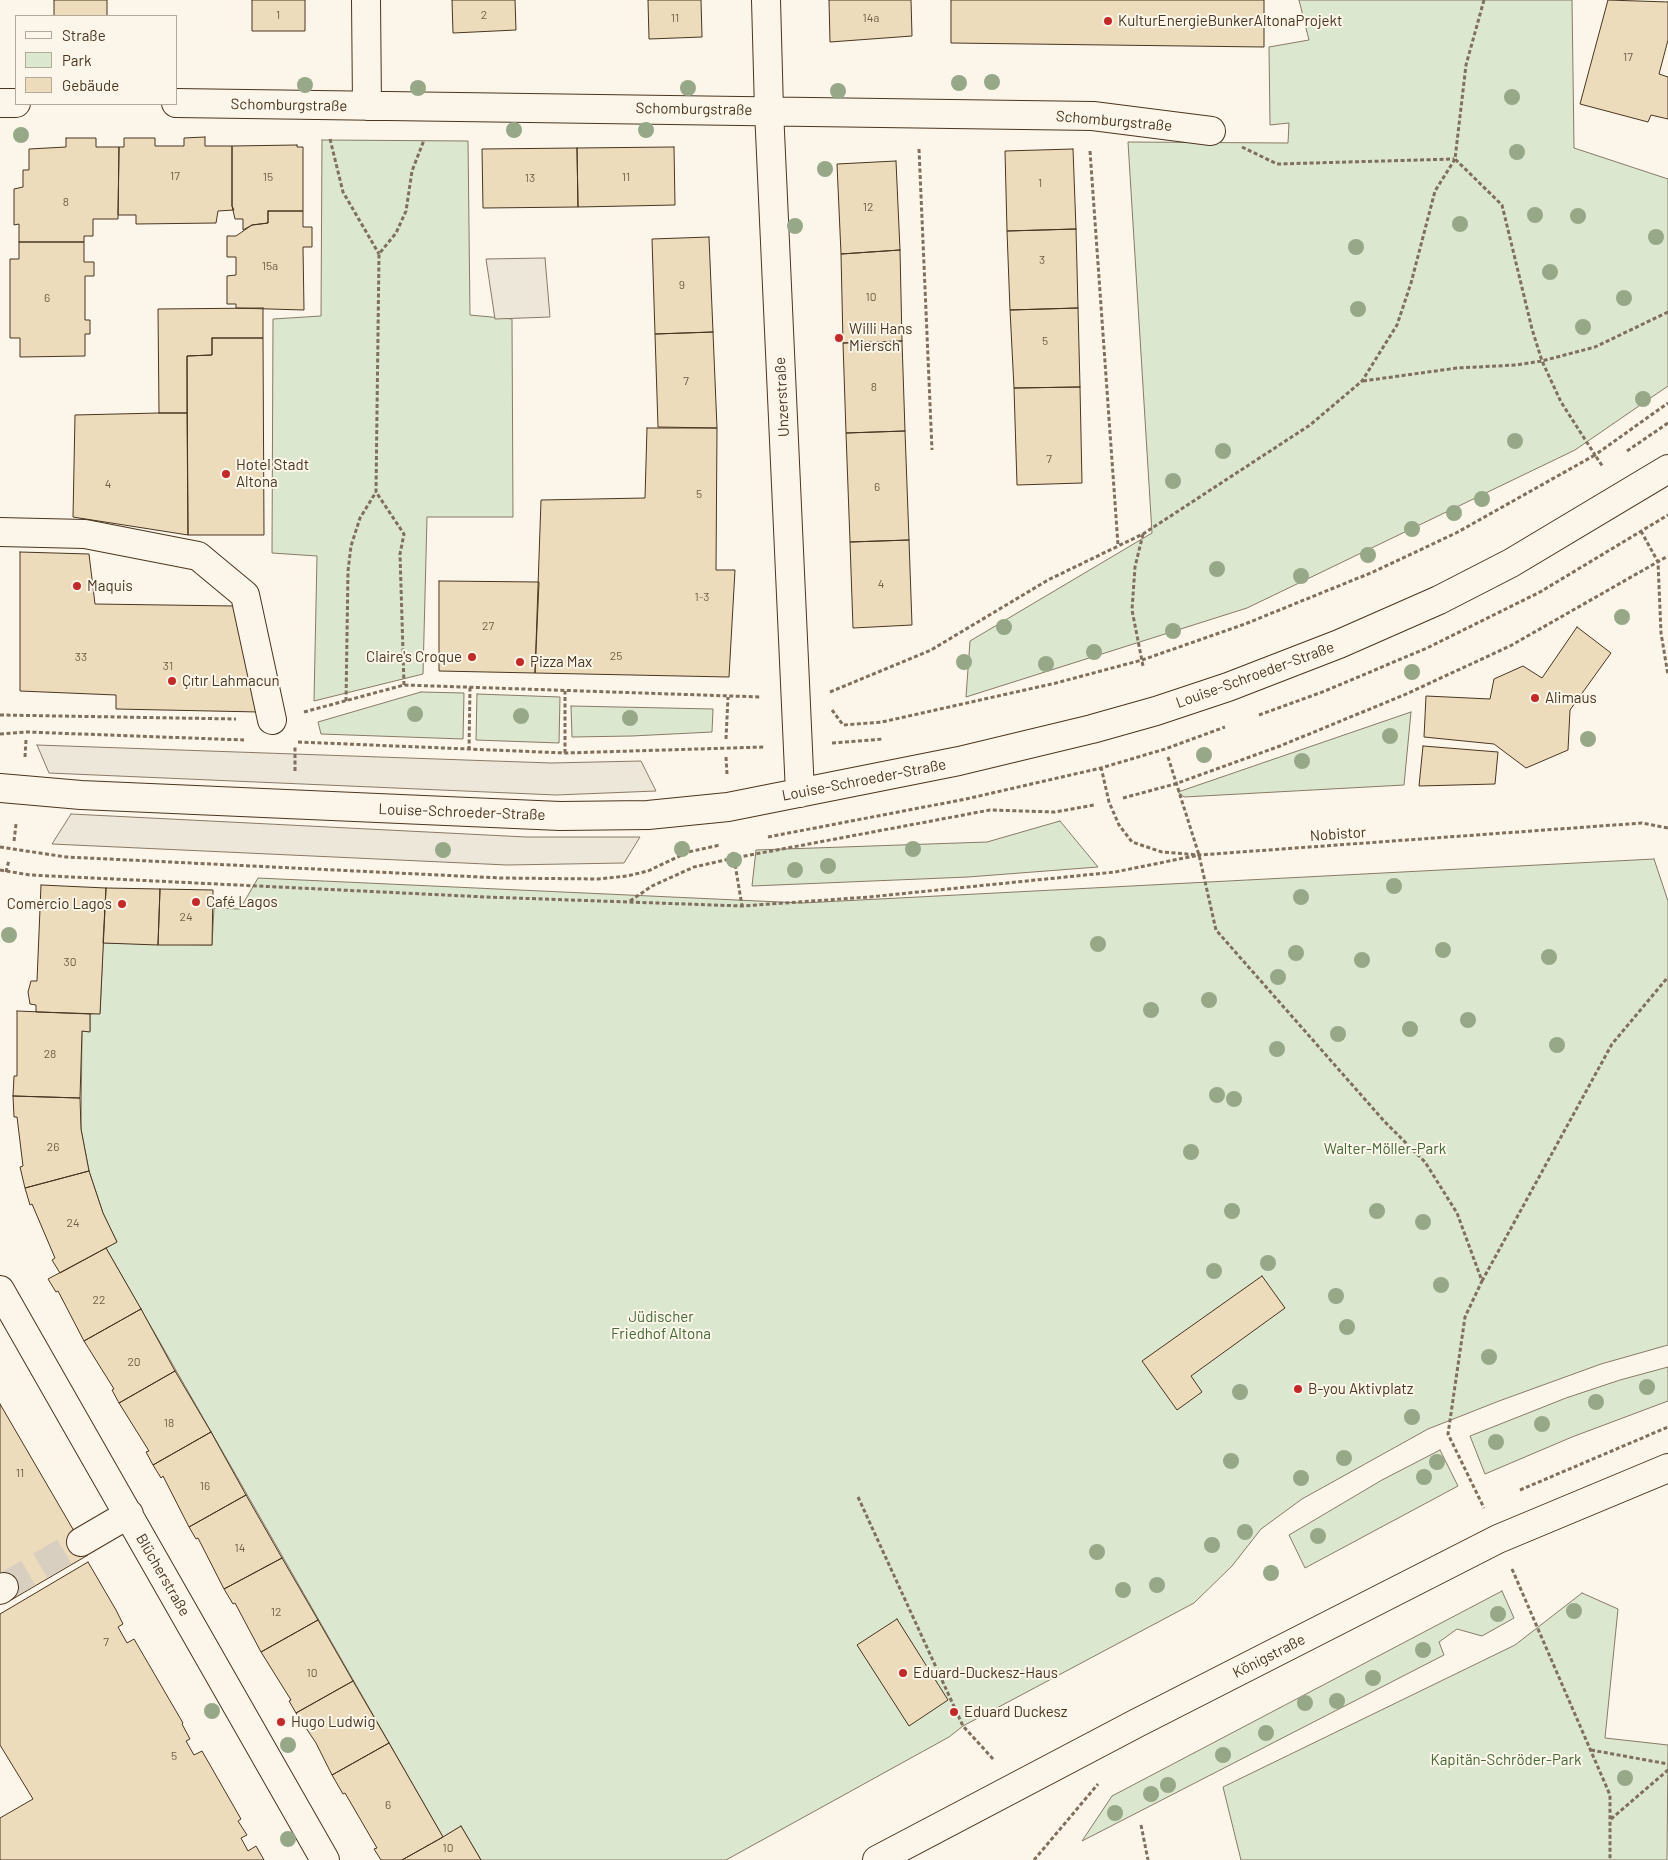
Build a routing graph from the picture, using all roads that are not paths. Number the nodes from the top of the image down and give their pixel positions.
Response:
1 (366, 0) edge
2 (766, 0) edge
3 (0, 102) edge
4 (15, 103) edge
5 (178, 104) edge
6 (367, 106) junction
7 (769, 110) junction
8 (1211, 131) road end
9 (1668, 469) edge
10 (0, 532) edge
11 (285, 725) road end
12 (0, 788) edge
13 (800, 793) junction
14 (0, 1290) edge
15 (1668, 1468) edge
16 (129, 1514) junction
17 (81, 1542) tunnel mouth
18 (325, 1860) edge
19 (877, 1860) edge

1 - 6 street
2 - 7 street, Unzerstraße
3 - 4 street
5 - 6 street, Schomburgstraße
6 - 7 street, Schomburgstraße
7 - 8 street, Schomburgstraße
7 - 13 street, Unzerstraße
9 - 13 street, Louise-Schroeder-Straße
10 - 11 street
12 - 13 street, Louise-Schroeder-Straße
14 - 16 street, Blücherstraße
15 - 19 street, Königstraße
16 - 17 street
16 - 18 street, Blücherstraße

